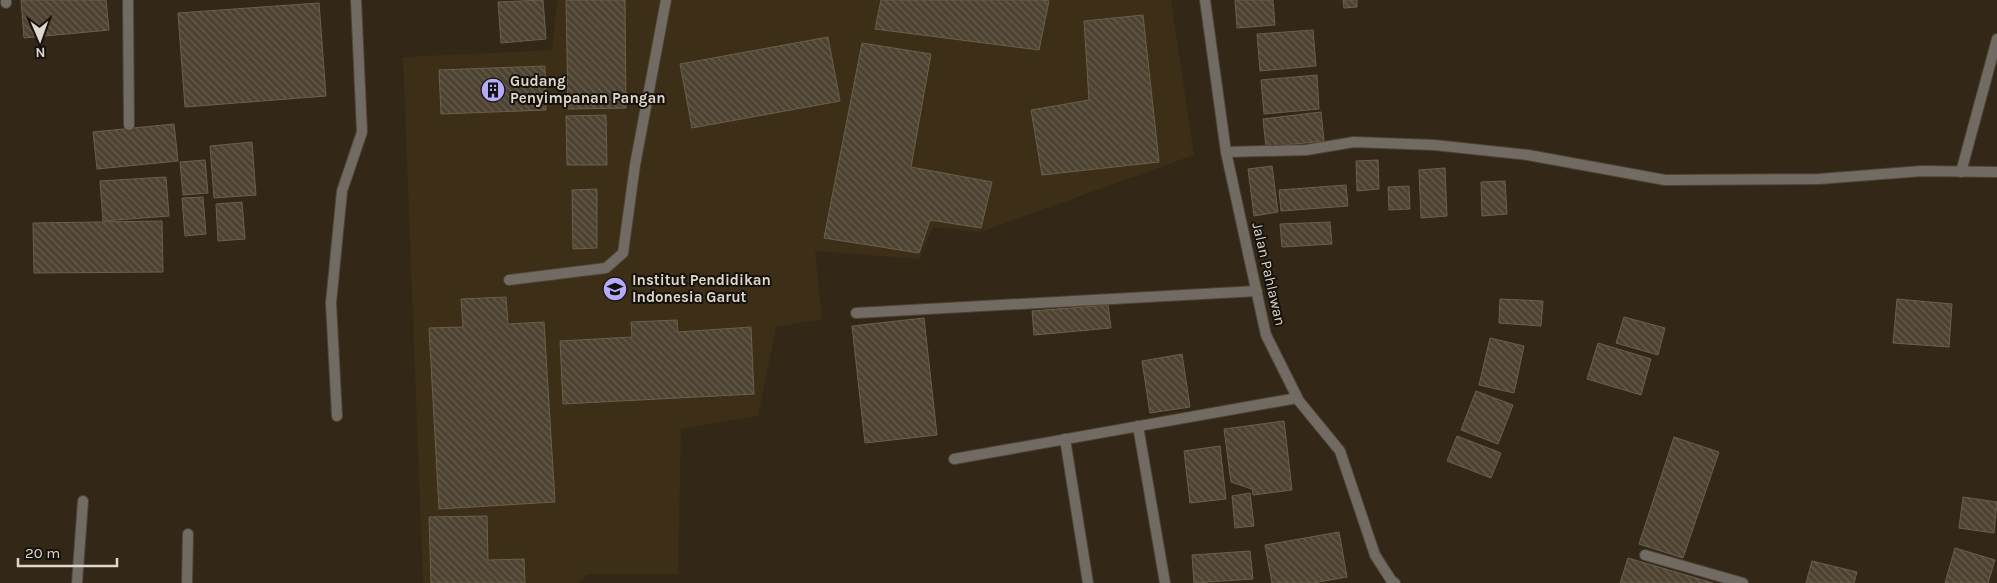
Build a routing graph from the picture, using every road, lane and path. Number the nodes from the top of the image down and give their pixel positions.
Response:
1 (128, 0) edge
2 (356, 0) edge
3 (666, 0) edge
4 (1205, 0) edge
5 (1997, 39) edge
6 (1993, 68) edge
7 (129, 125) dead end
8 (1226, 152) junction
9 (1961, 172) junction
10 (1997, 172) edge
11 (509, 280) dead end
12 (1257, 291) junction
13 (856, 313) dead end
14 (1297, 398) junction
15 (337, 416) dead end
16 (1138, 426) junction
17 (1064, 439) junction
18 (954, 459) dead end
19 (83, 501) dead end
20 (188, 534) dead end
21 (1644, 555) dead end
22 (77, 583) edge
23 (187, 583) edge
24 (1088, 583) edge
25 (1165, 583) edge
26 (1395, 583) edge
27 (1743, 583) edge

1 - 7 street
2 - 15 street
3 - 11 street
4 - 8 street, Jalan Pahlawan
5 - 6 street
6 - 9 street
8 - 9 street
8 - 12 street, Jalan Pahlawan
9 - 10 street
12 - 13 street
12 - 14 street, Jalan Pahlawan
14 - 16 street
14 - 26 street, Jalan Pahlawan
16 - 17 street
16 - 25 street
17 - 18 street
17 - 24 street
19 - 22 street
20 - 23 street
21 - 27 street

